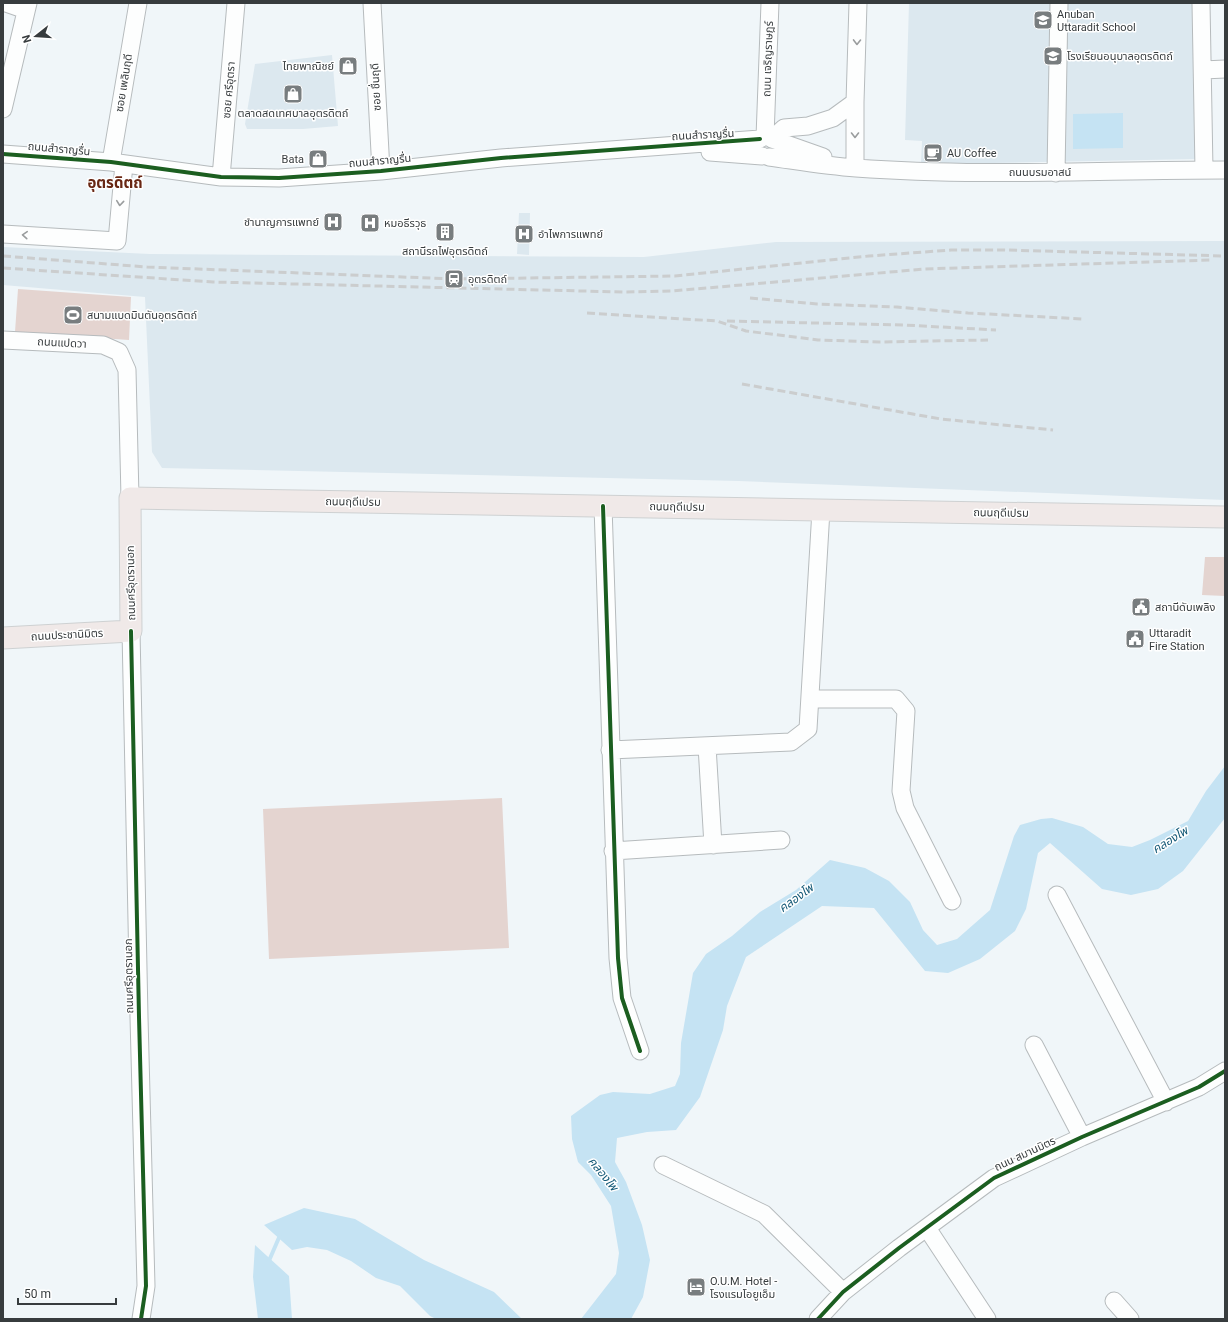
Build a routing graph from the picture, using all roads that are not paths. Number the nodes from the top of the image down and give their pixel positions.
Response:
1 (6, 3) edge
2 (138, 3) edge
3 (236, 3) edge
4 (372, 3) edge
5 (770, 3) edge
6 (858, 3) edge
7 (1059, 3) edge
8 (1201, 3) edge
9 (27, 7) edge
10 (1225, 69) edge
11 (1203, 70) junction
12 (855, 102) junction
13 (3, 109) edge
14 (766, 116) junction
15 (784, 128) junction
16 (766, 138) junction
17 (650, 147) junction
18 (3, 154) edge
19 (766, 157) junction
20 (118, 163) junction
21 (855, 168) junction
22 (381, 170) junction
23 (1204, 170) junction
24 (1225, 170) edge
25 (1056, 173) junction
26 (221, 177) junction
27 (3, 234) edge
28 (3, 340) edge
29 (119, 352) joint
30 (130, 498) junction
31 (603, 506) junction
32 (821, 510) junction
33 (1225, 517) edge
34 (132, 631) junction
35 (3, 638) edge
36 (810, 699) junction
37 (707, 746) junction
38 (610, 750) junction
39 (782, 840) dead end
40 (713, 845) junction
41 (613, 851) junction
42 (1057, 895) dead end
43 (952, 901) dead end
44 (1034, 1045) dead end
45 (640, 1051) dead end
46 (1225, 1071) edge
47 (1166, 1102) junction
48 (1082, 1137) junction
49 (663, 1165) dead end
50 (927, 1228) junction
51 (843, 1292) junction
52 (1114, 1301) dead end
53 (141, 1319) edge
54 (818, 1319) edge
55 (987, 1319) edge
56 (1130, 1319) edge

1 - 9 street
2 - 20 street, ซอย เพลินฤดี
3 - 26 street, ซอย ศรีอุตรา
4 - 22 street, ซอย ชื่นฤดี
5 - 14 street, ถนน เจริญราษฎร์
6 -> 12 street
7 - 25 street
8 - 11 street
9 - 13 street
10 - 11 street
11 - 23 street
12 - 15 street
12 -> 21 street
14 - 15 street
14 - 16 street, ถนน เจริญราษฎร์
15 - 16 street
16 - 17 street, ถนนสำราญรื่น
16 - 19 street, ถนน เจริญราษฎร์
16 - 21 street, ถนนบรมอาสน์
17 - 19 street, ถนนสำราญรื่น
17 - 22 street, ถนนสำราญรื่น
18 - 20 street, ถนนสำราญรื่น
19 - 21 street, ถนนบรมอาสน์
20 - 26 street, ถนนสำราญรื่น
20 -> 27 street, ซอย เพลินฤดี
21 - 25 street, ถนนบรมอาสน์
22 - 26 street, ถนนสำราญรื่น
23 - 24 street, ถนนบรมอาสน์
23 - 25 street, ถนนบรมอาสน์
28 - 29 street, ถนนแปดวา
29 - 30 street, ถนนศรีอุตรานอก
30 - 31 main road, ถนนฤดีเปรม
30 - 34 main road, ถนนศรีอุตรานอก
31 - 32 main road, ถนนฤดีเปรม
31 - 38 street
32 - 33 main road, ถนนฤดีเปรม
32 - 36 street
34 - 35 main road, ถนนประชานิมิตร
34 - 53 street, ถนนศรีอุตรานอก
36 - 37 street
36 - 43 street
37 - 38 street
37 - 40 street
38 - 41 street
39 - 40 street
40 - 41 street
41 - 45 street
42 - 47 street
44 - 48 street
46 - 47 street, ถนน สมานมิตร
47 - 48 street, ถนน สมานมิตร
48 - 50 street, ถนน สมานมิตร
49 - 51 street
50 - 51 street, ถนน สมานมิตร
50 - 55 street
51 - 54 street, ถนน สมานมิตร
52 - 56 street

